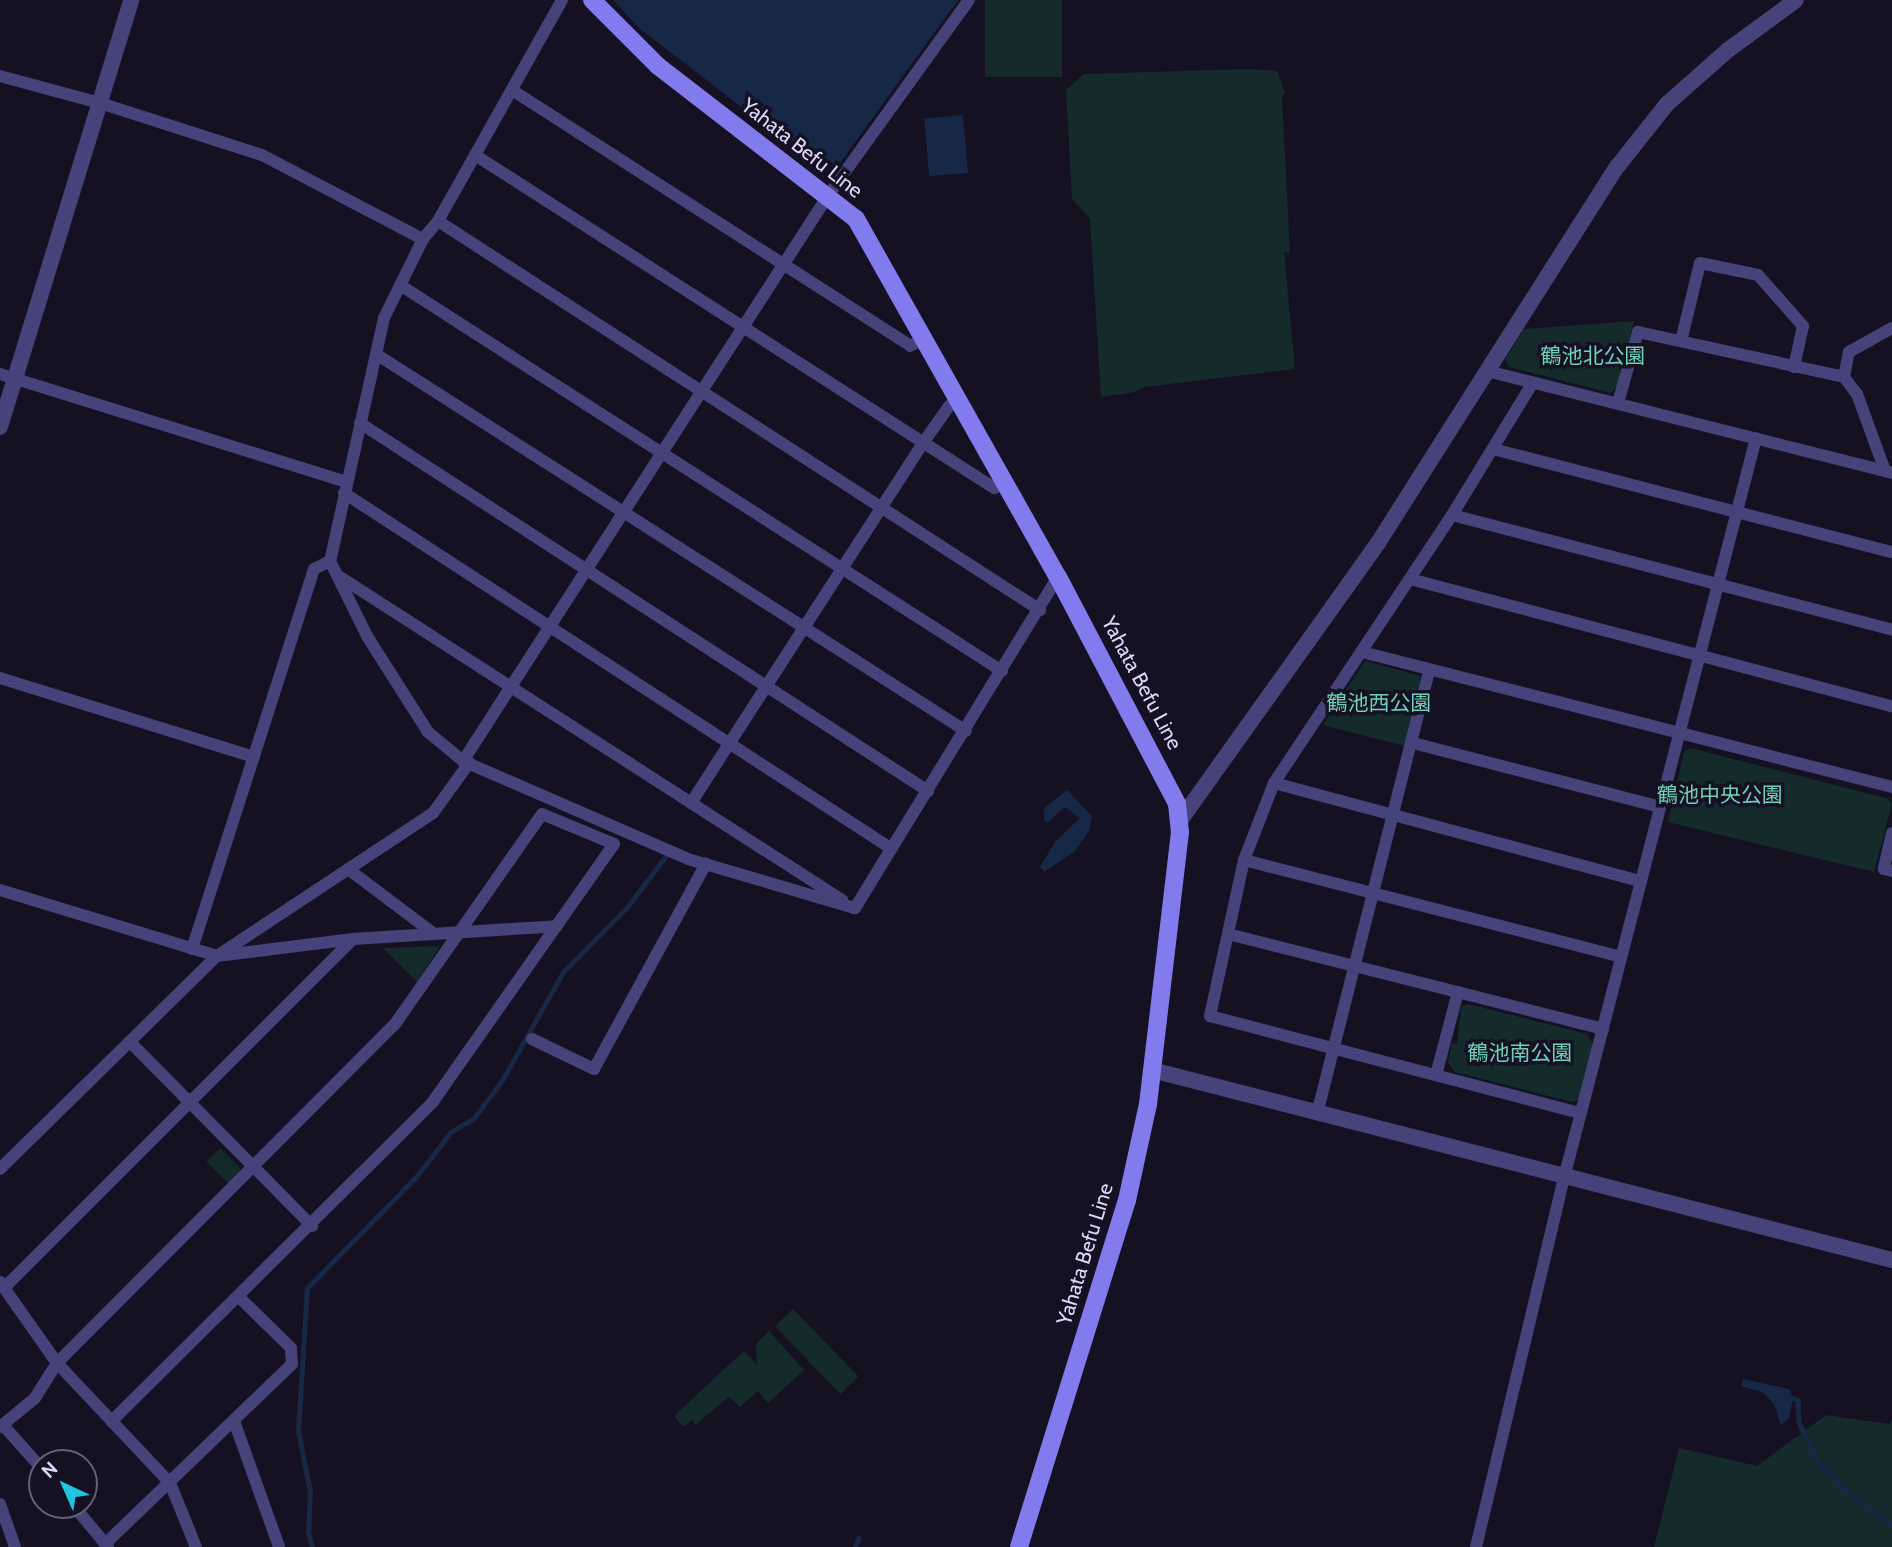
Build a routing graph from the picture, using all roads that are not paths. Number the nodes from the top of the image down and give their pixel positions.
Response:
1 (131, 0) edge
2 (562, 0) edge
3 (592, 0) edge
4 (969, 0) edge
5 (1796, 0) edge
6 (0, 76) edge
7 (512, 90) junction
8 (100, 103) junction
9 (475, 155) junction
10 (829, 194) junction
11 (438, 221) junction
12 (423, 239) junction
13 (783, 265) junction
14 (400, 285) junction
15 (743, 328) junction
16 (1892, 328) edge
17 (925, 338) junction
18 (1681, 341) junction
19 (376, 354) junction
20 (1794, 367) junction
21 (1487, 371) junction
22 (7, 377) edge
23 (1844, 377) junction
24 (1532, 384) junction
25 (703, 390) junction
26 (960, 399) junction
27 (1618, 403) junction
28 (360, 423) junction
29 (0, 427) edge
30 (1756, 438) junction
31 (923, 443) junction
32 (1493, 449) junction
33 (663, 453) junction
34 (1889, 472) edge
35 (1006, 483) junction
36 (345, 487) junction
37 (882, 508) junction
38 (1736, 511) junction
39 (625, 513) junction
40 (1452, 515) junction
41 (1892, 552) edge
42 (330, 561) junction
43 (843, 569) junction
44 (587, 571) junction
45 (337, 575) junction
46 (1058, 577) junction
47 (1410, 579) junction
48 (1717, 584) junction
49 (1040, 610) junction
50 (550, 628) junction
51 (805, 628) junction
52 (1892, 630) edge
53 (1362, 652) junction
54 (1699, 655) junction
55 (1429, 670) junction
56 (1002, 671) junction
57 (0, 678) edge
58 (766, 687) junction
59 (511, 688) junction
60 (1892, 706) edge
61 (966, 731) junction
62 (1679, 733) junction
63 (1413, 743) junction
64 (729, 744) junction
65 (254, 757) junction
66 (466, 762) junction
67 (1274, 783) junction
68 (1892, 788) edge
69 (928, 791) junction
70 (691, 803) junction
71 (1660, 807) junction
72 (1395, 818) junction
73 (1179, 822) junction
74 (1892, 833) edge
75 (892, 849) junction
76 (1244, 860) junction
77 (706, 864) junction
78 (348, 869) junction
79 (1892, 871) edge
80 (1641, 881) junction
81 (0, 890) edge
82 (1376, 892) junction
83 (855, 908) junction
84 (557, 926) junction
85 (459, 932) junction
86 (433, 933) junction
87 (1228, 934) junction
88 (353, 939) junction
89 (192, 949) junction
90 (218, 956) junction
91 (1621, 957) junction
92 (1356, 966) junction
93 (1458, 992) junction
94 (1603, 1029) junction
95 (532, 1039) dead end
96 (130, 1042) junction
97 (1336, 1049) junction
98 (1152, 1070) junction
99 (1436, 1075) junction
100 (191, 1104) junction
101 (1318, 1111) junction
102 (1581, 1113) junction
103 (253, 1167) junction
104 (0, 1169) edge
105 (1565, 1174) junction
106 (312, 1226) junction
107 (1892, 1260) edge
108 (2, 1285) edge
109 (239, 1297) junction
110 (57, 1363) junction
111 (113, 1421) junction
112 (234, 1421) junction
113 (2, 1426) edge
114 (28, 1454) edge
115 (170, 1483) junction
116 (0, 1504) edge
117 (85, 1519) edge
118 (107, 1545) edge
119 (15, 1547) edge
120 (195, 1547) edge
121 (279, 1547) edge
122 (1019, 1547) edge
123 (1476, 1547) edge

1 - 8 street
2 - 7 street
3 - 10 main road, Yahata Befu Line
4 - 10 street
5 - 21 street
6 - 8 street
7 - 9 street
7 - 13 street
8 - 12 street
8 - 22 street
9 - 11 street
9 - 15 street
10 - 13 street
10 - 17 main road, Yahata Befu Line
11 - 12 street
11 - 25 street
12 - 14 street
13 - 15 street
13 - 17 street
14 - 19 street
14 - 33 street
15 - 25 street
15 - 31 street
16 - 23 street
17 - 26 main road, Yahata Befu Line
18 - 20 street
18 - 20 street
18 - 27 street
19 - 28 street
19 - 39 street
20 - 23 street
21 - 24 street
21 - 73 street
22 - 29 street
22 - 36 street
23 - 34 street
24 - 27 street
24 - 32 street
25 - 33 street
25 - 37 street
26 - 31 street
26 - 35 main road, Yahata Befu Line
27 - 30 street
28 - 36 street
28 - 44 street
30 - 34 street
30 - 38 street
31 - 35 street
31 - 37 street
32 - 38 street
32 - 40 street
33 - 39 street
33 - 43 street
35 - 46 main road, Yahata Befu Line
36 - 42 street
36 - 50 street
37 - 43 street
37 - 49 street
38 - 41 street
38 - 48 street
39 - 44 street
39 - 51 street
40 - 47 street
40 - 48 street
42 - 45 street
42 - 65 street
43 - 51 street
43 - 56 street
44 - 50 street
44 - 58 street
45 - 59 street
45 - 66 street
46 - 49 street
46 - 73 main road, Yahata Befu Line
47 - 53 street
47 - 54 street
48 - 52 street
48 - 54 street
49 - 56 street
50 - 59 street
50 - 64 street
51 - 58 street
51 - 61 street
53 - 55 street
53 - 67 street
54 - 60 street
54 - 62 street
55 - 62 street
55 - 63 street
56 - 61 street
57 - 65 street
58 - 64 street
58 - 69 street
59 - 66 street
59 - 70 street
61 - 69 street
62 - 68 street
62 - 71 street
63 - 71 street
63 - 72 street
64 - 70 street
64 - 75 street
65 - 89 street
66 - 77 street
66 - 78 street
67 - 72 street
67 - 76 street
69 - 75 street
70 - 83 street
71 - 80 street
72 - 80 street
72 - 82 street
73 - 98 main road, Yahata Befu Line
74 - 79 street
75 - 83 street
76 - 82 street
76 - 87 street
77 - 83 street
77 - 95 street
78 - 86 street
78 - 90 street
80 - 91 street
81 - 89 street
82 - 91 street
82 - 92 street
84 - 85 street
84 - 85 street
84 - 106 street
85 - 86 street
85 - 103 street
86 - 88 street
87 - 92 street
87 - 97 street
88 - 90 street
88 - 100 street
89 - 90 street
90 - 96 street
91 - 94 street
92 - 93 street
92 - 97 street
93 - 94 street
93 - 99 street
94 - 102 street
96 - 100 street
96 - 104 street
97 - 99 street
97 - 101 street
98 - 101 street
98 - 122 main road, Yahata Befu Line
99 - 102 street
100 - 103 street
100 - 108 street
101 - 105 street
102 - 105 street
103 - 106 street
103 - 110 street
105 - 107 street
105 - 123 street
106 - 109 street
108 - 110 street
109 - 111 street
109 - 112 street
110 - 111 street
110 - 113 street
111 - 115 street
112 - 115 street
112 - 121 street
113 - 114 street
115 - 118 street
115 - 120 street
116 - 119 street
117 - 118 street

